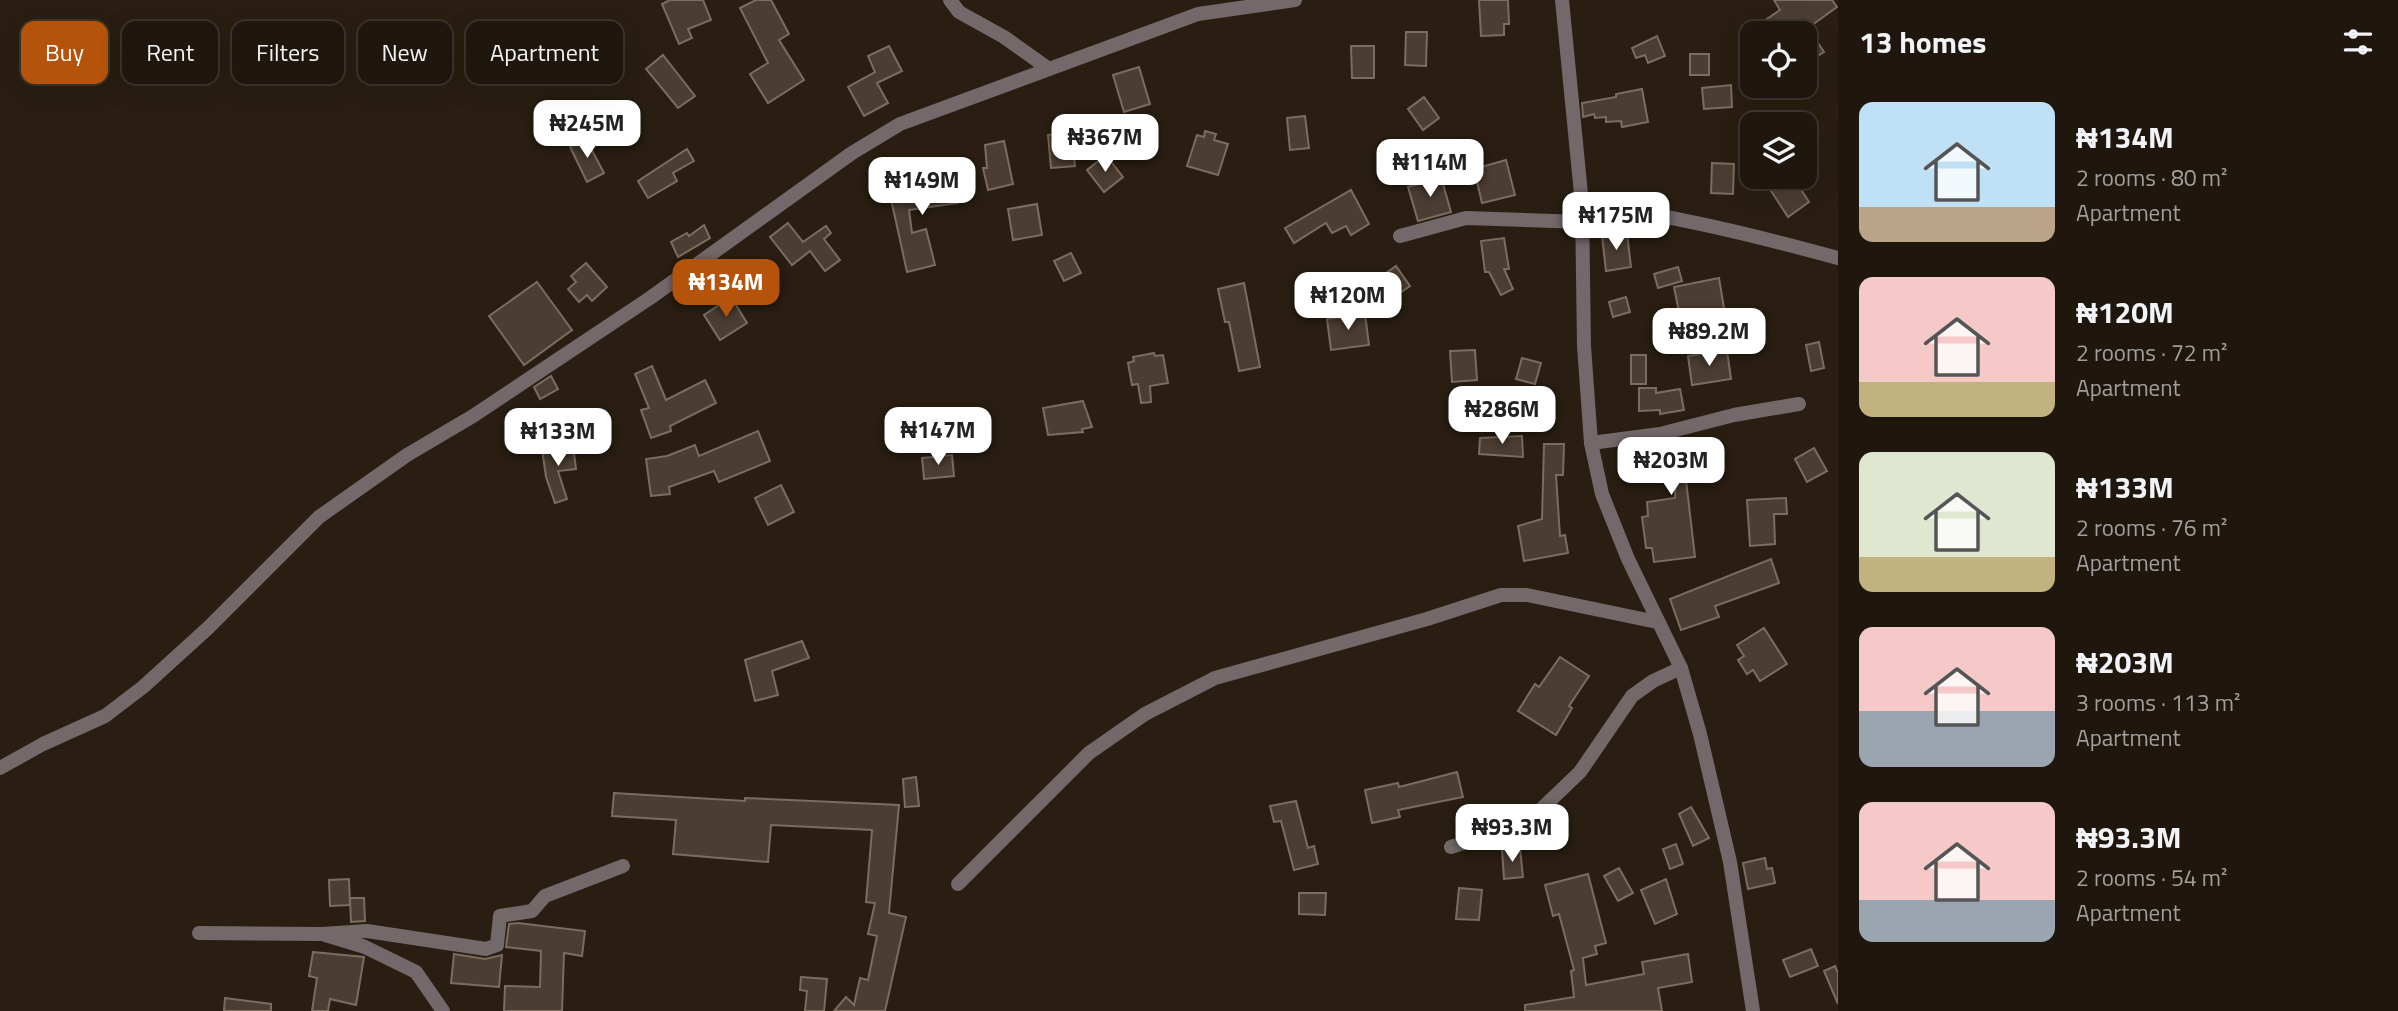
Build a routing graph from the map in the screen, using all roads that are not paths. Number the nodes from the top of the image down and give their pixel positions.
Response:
1 (950, 0) edge
2 (1295, 0) edge
3 (1562, 0) edge
4 (1049, 69) junction
5 (1582, 204) junction
6 (1582, 222) junction
7 (1400, 236) dead end
8 (1838, 258) edge
9 (1799, 404) dead end
10 (1591, 443) junction
11 (1657, 622) junction
12 (1681, 668) junction
13 (0, 768) edge
14 (1451, 847) dead end
15 (623, 866) dead end
16 (958, 884) dead end
17 (199, 933) dead end
18 (322, 934) junction
19 (443, 1011) edge
20 (1753, 1011) edge

1 - 4 street
2 - 4 street
3 - 5 street
4 - 13 street
5 - 6 street
5 - 8 street
6 - 7 street
6 - 10 street
9 - 10 street
10 - 11 street
11 - 12 street
11 - 16 street
12 - 14 street
12 - 20 street
15 - 18 street
17 - 18 street
18 - 19 street

